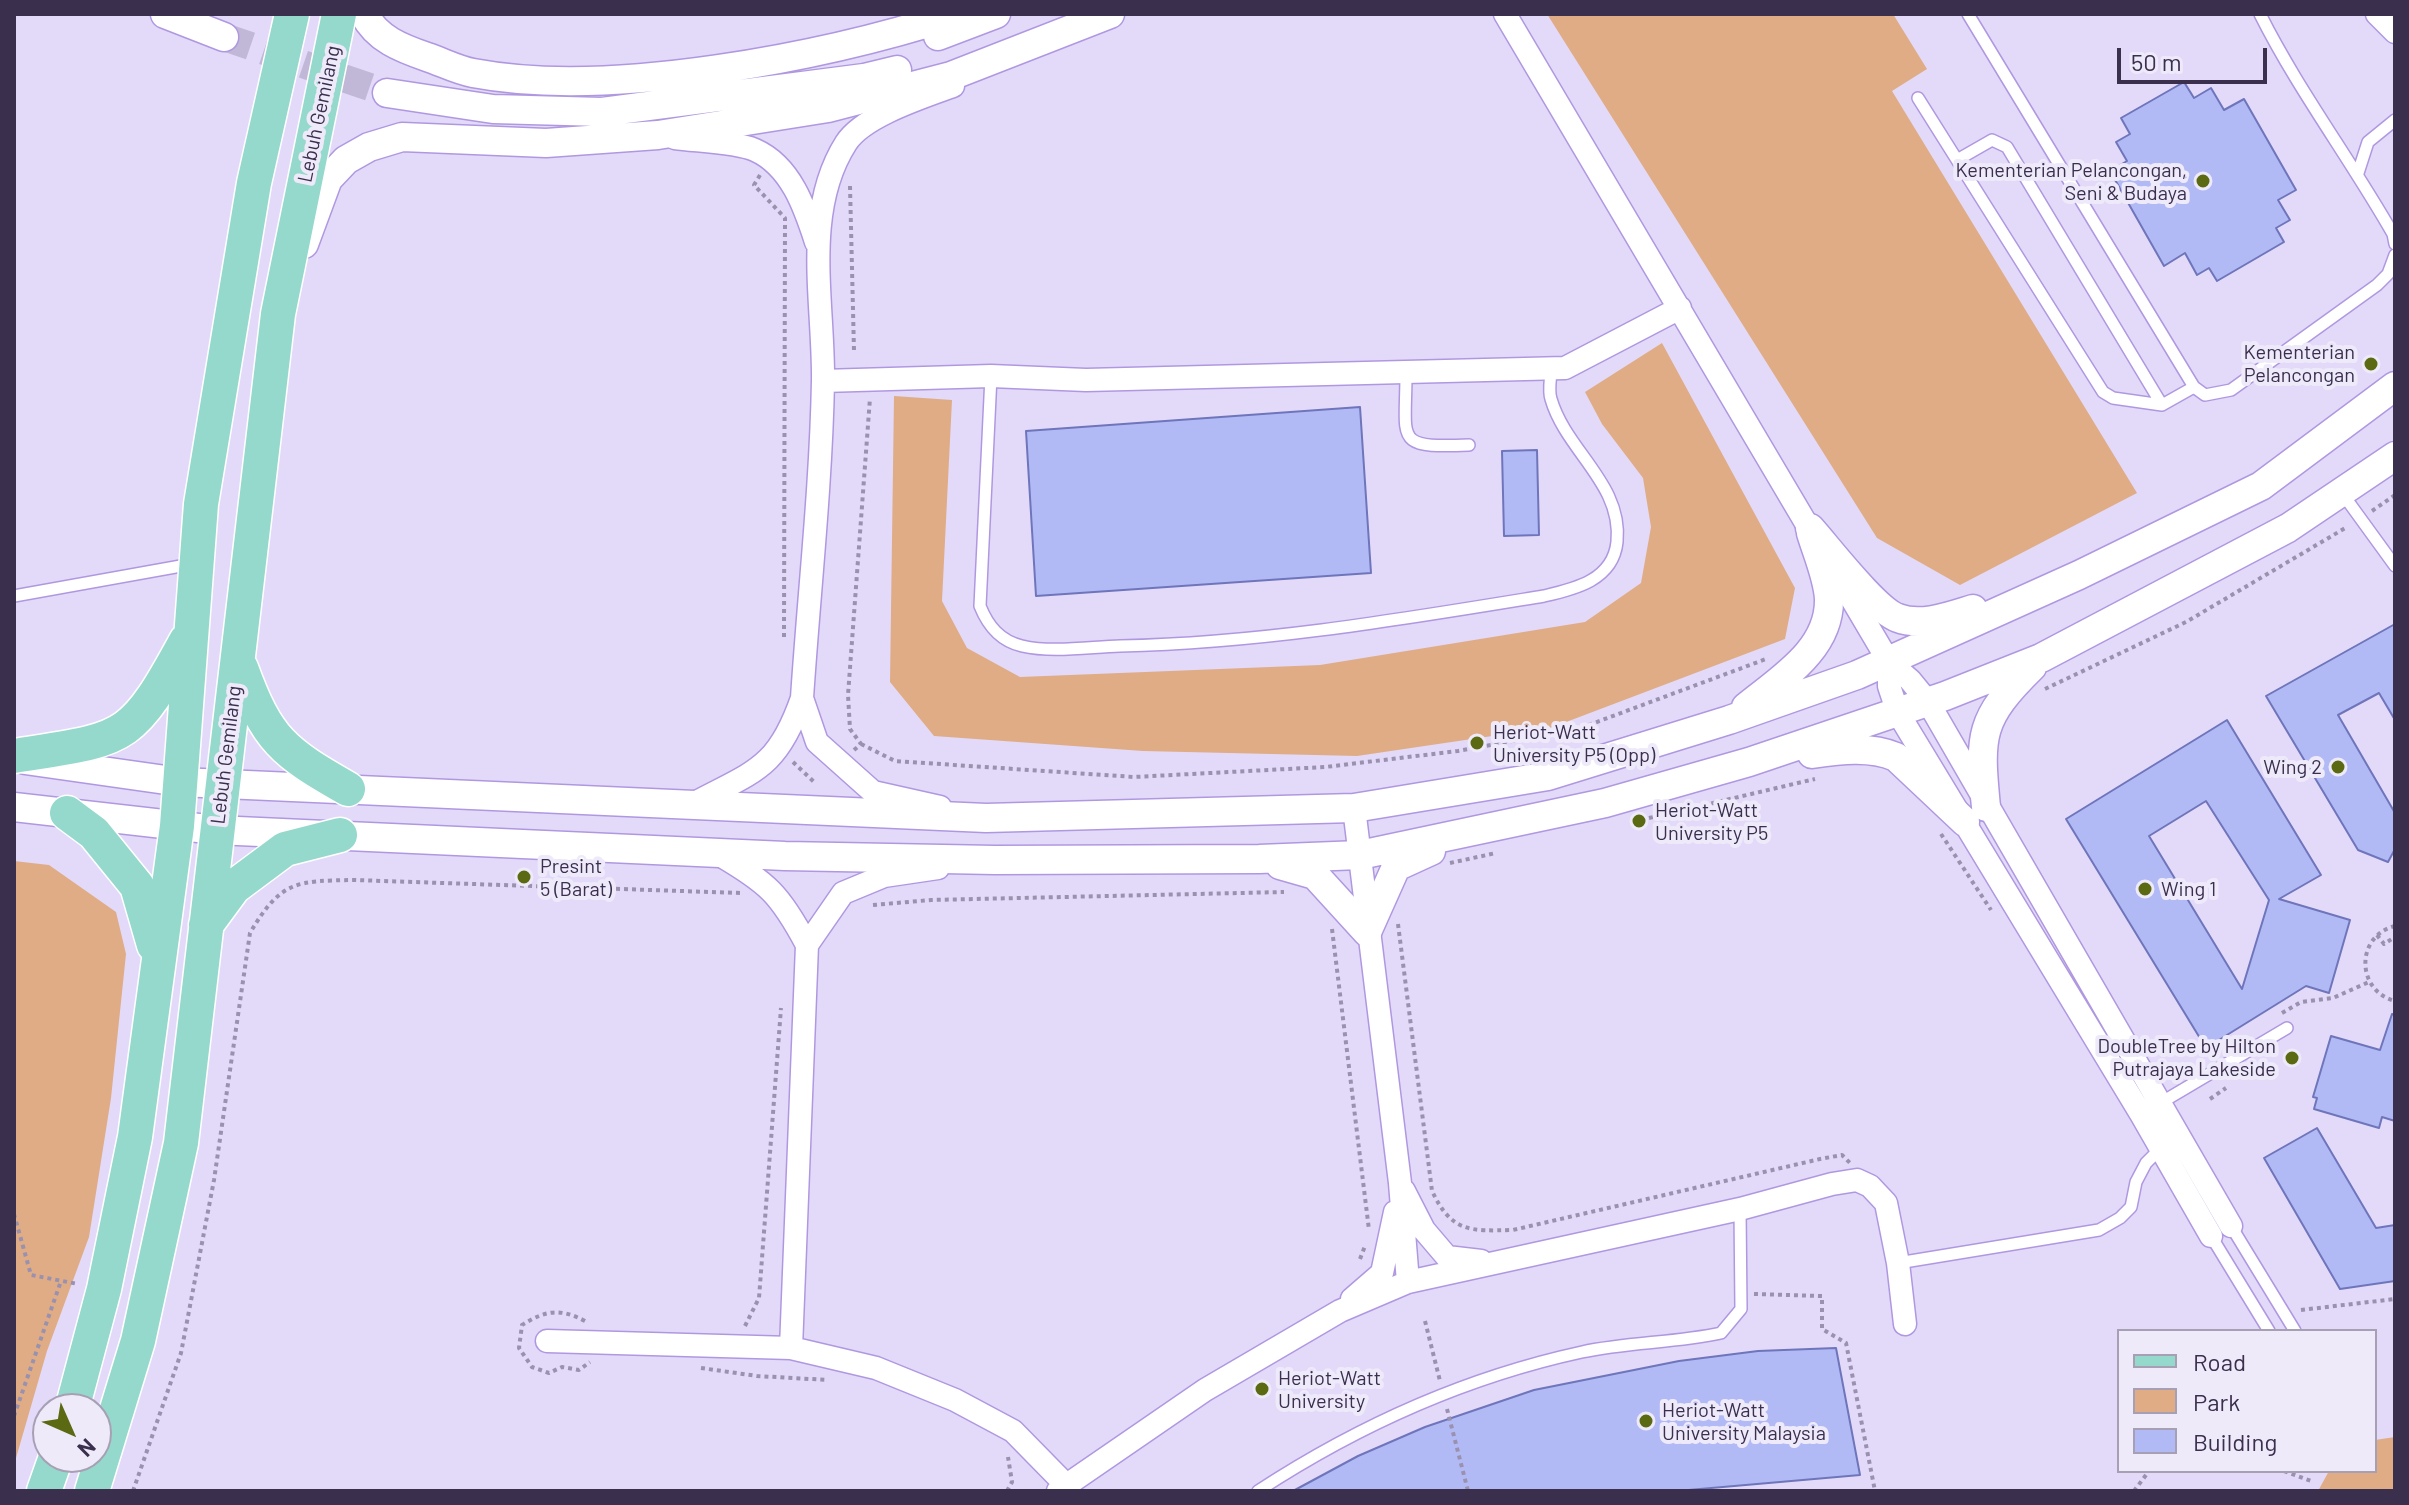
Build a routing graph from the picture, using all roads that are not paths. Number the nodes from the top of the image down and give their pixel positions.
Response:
1 (165, 14) edge
2 (292, 14) edge
3 (339, 14) edge
4 (364, 14) edge
5 (957, 14) edge
6 (996, 14) edge
7 (1071, 14) edge
8 (1110, 14) edge
9 (1505, 14) edge
10 (1968, 14) edge
11 (2260, 14) edge
12 (2377, 14) edge
13 (2395, 32) edge
14 (224, 37) tunnel mouth
15 (387, 93) tunnel mouth
16 (754, 93) junction
17 (1918, 98) dead end
18 (2395, 120) edge
19 (658, 135) junction
20 (1957, 160) junction
21 (2358, 173) junction
22 (2395, 244) edge
23 (818, 250) junction
24 (2395, 255) edge
25 (1680, 308) junction
26 (278, 314) junction
27 (1551, 369) junction
28 (1406, 373) junction
29 (991, 376) junction
30 (823, 381) junction
31 (2395, 386) edge
32 (2194, 387) junction
33 (2162, 405) junction
34 (1469, 445) dead end
35 (2395, 456) edge
36 (2341, 492) junction
37 (1810, 528) junction
38 (2393, 558) edge
39 (197, 563) junction
40 (2079, 575) junction
41 (14, 596) edge
42 (192, 630) junction
43 (2041, 658) junction
44 (238, 660) junction
45 (1889, 662) junction
46 (802, 698) junction
47 (1928, 702) junction
48 (1898, 713) junction
49 (1729, 720) junction
50 (14, 757) edge
51 (1749, 762) junction
52 (180, 782) junction
53 (224, 783) junction
54 (348, 789) junction
55 (690, 806) junction
56 (14, 807) edge
57 (1354, 808) junction
58 (67, 813) junction
59 (1975, 814) junction
60 (986, 818) junction
61 (177, 826) junction
62 (216, 830) junction
63 (1468, 834) junction
64 (340, 835) junction
65 (716, 853) junction
66 (1360, 855) junction
67 (1259, 859) junction
68 (995, 860) junction
69 (205, 925) junction
70 (1367, 932) junction
71 (807, 945) junction
72 (158, 957) junction
73 (2287, 1028) dead end
74 (2150, 1109) junction
75 (2161, 1148) junction
76 (1400, 1183) junction
77 (1740, 1209) junction
78 (2221, 1231) junction
79 (1498, 1263) junction
80 (1898, 1263) junction
81 (1408, 1282) junction
82 (1340, 1311) junction
83 (1905, 1324) dead end
84 (2268, 1329) edge
85 (2294, 1329) edge
86 (547, 1341) dead end
87 (791, 1348) junction
88 (76, 1393) edge
89 (1062, 1487) edge
90 (92, 1491) edge
91 (1258, 1491) edge

1 - 14 street
2 - 39 main road, Lebuh Gemilang
3 - 26 main road, Lebuh Gemilang
4 - 5 street
6 - 16 street
7 - 16 street
8 - 19 street
8 - 23 street
9 - 25 street
10 - 32 lane
11 - 21 lane
12 - 13 street
15 - 16 street
17 - 20 lane
18 - 21 lane
19 - 23 street
19 - 26 street
20 - 33 lane
20 - 33 lane
21 - 22 lane
23 - 30 street
24 - 32 lane
25 - 27 street
25 - 37 street
26 - 44 main road, Lebuh Gemilang
27 - 28 street
27 - 29 lane
28 - 29 street
28 - 34 lane
29 - 30 street
30 - 46 street
31 - 40 street
32 - 33 lane
35 - 36 street
36 - 38 lane
36 - 43 street
37 - 40 street
37 - 45 street
37 - 49 street
39 - 41 lane
39 - 42 main road, Lebuh Gemilang
40 - 45 street
42 - 50 main road
42 - 52 main road, Lebuh Gemilang
43 - 47 street
43 - 59 street
44 - 53 main road, Lebuh Gemilang
44 - 54 main road
45 - 47 street
45 - 48 street
45 - 49 street
46 - 55 street
46 - 60 street
47 - 48 street
47 - 59 street
48 - 51 street
48 - 59 street
49 - 57 street
50 - 52 street
51 - 59 street
51 - 63 street
52 - 53 street
52 - 61 main road, Lebuh Gemilang
53 - 54 street
53 - 62 main road, Lebuh Gemilang
54 - 55 street
55 - 60 street
56 - 58 street
57 - 60 street
57 - 66 street
58 - 61 street
58 - 72 main road
59 - 74 street
61 - 62 street
61 - 72 main road, Lebuh Gemilang
62 - 64 street
62 - 69 main road, Lebuh Gemilang
63 - 66 street
63 - 70 street
64 - 65 street
64 - 69 main road
65 - 68 street
65 - 71 street
66 - 67 street
66 - 70 street
67 - 68 street
67 - 70 street
68 - 71 street
69 - 90 main road, Lebuh Gemilang
70 - 76 street
71 - 87 street
72 - 88 main road, Lebuh Gemilang
73 - 74 lane
74 - 75 street
74 - 78 street
75 - 78 street
75 - 80 lane
76 - 79 street
76 - 81 street
76 - 82 street
77 - 79 street
77 - 80 street
77 - 91 lane
78 - 84 lane
78 - 85 lane
79 - 81 street
80 - 83 street
81 - 82 street
82 - 89 street
86 - 87 street
87 - 89 street

